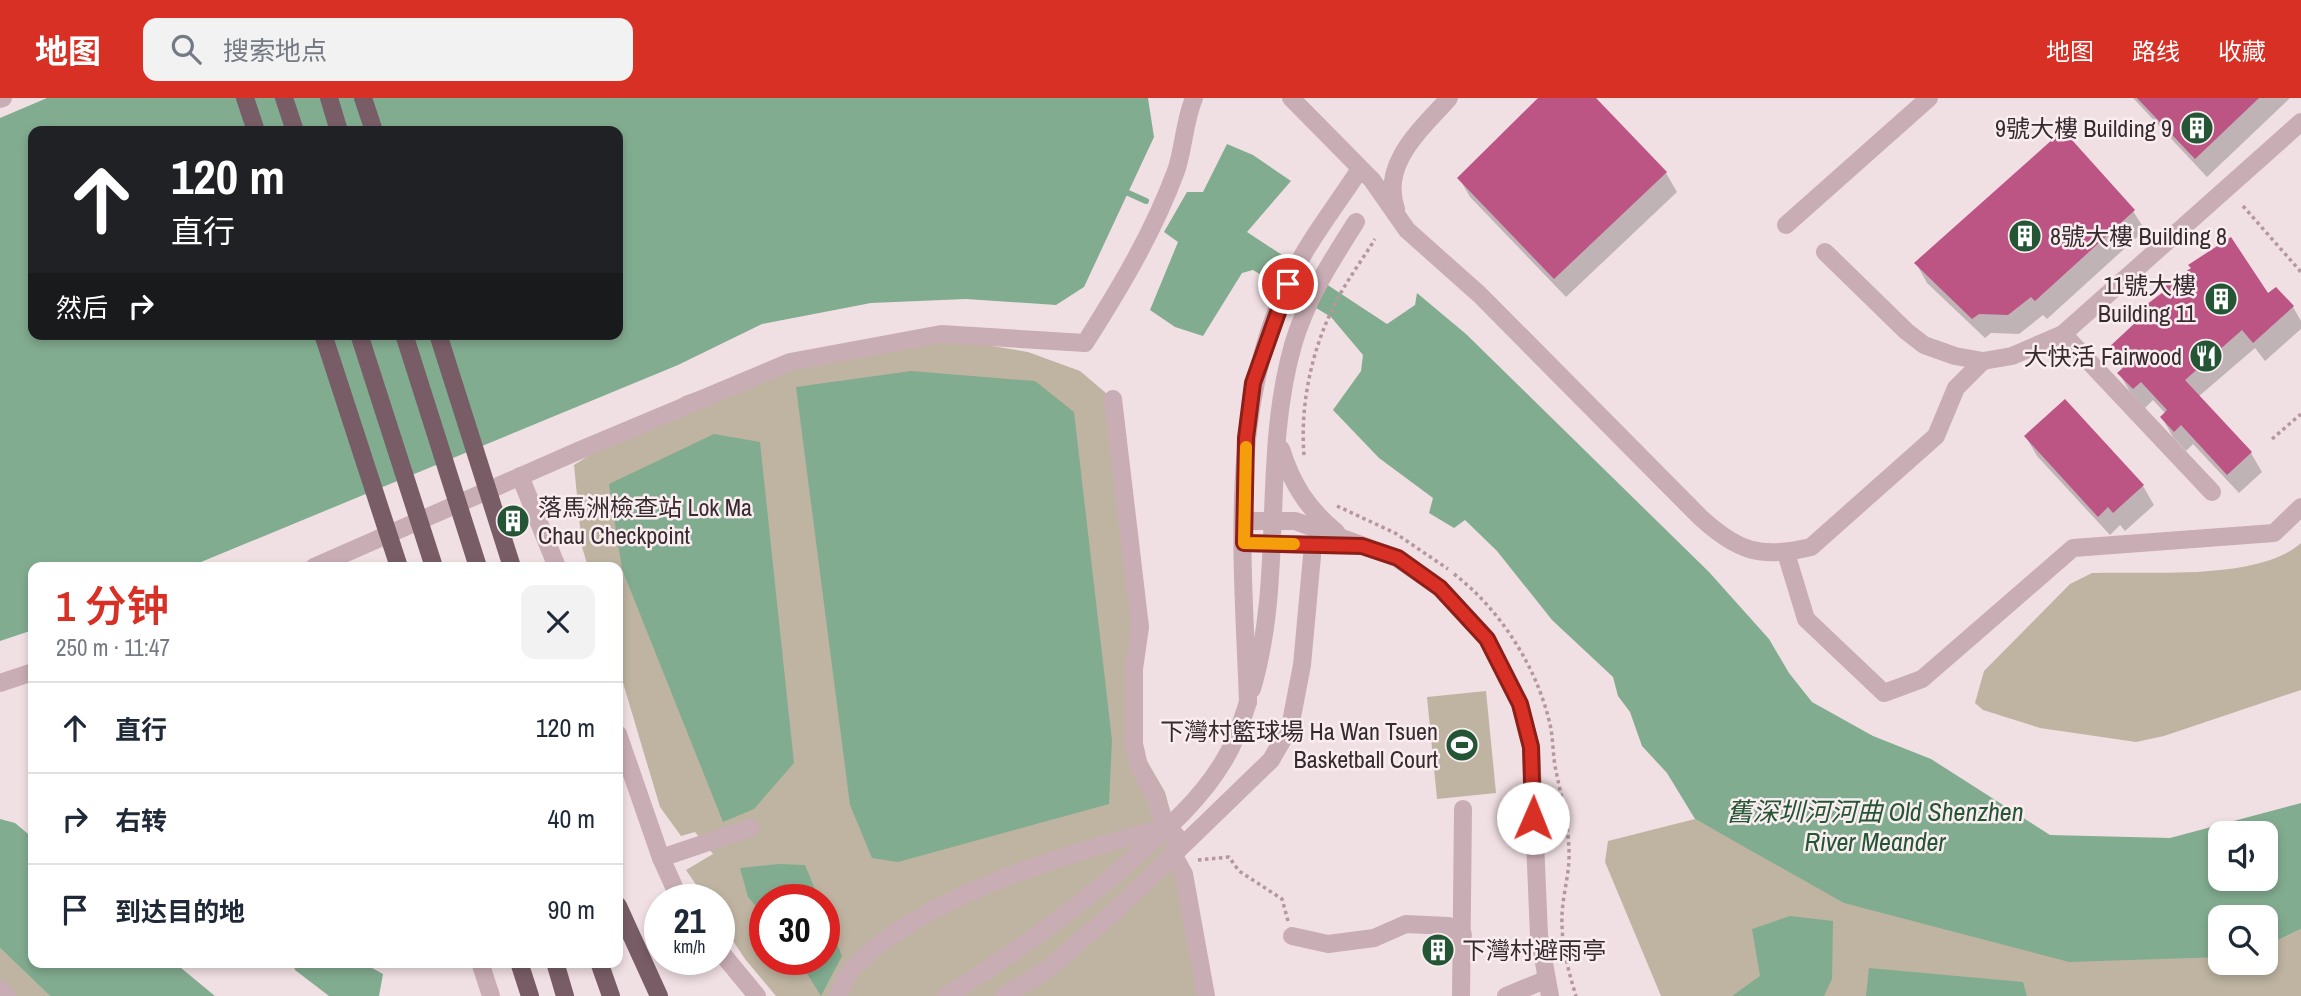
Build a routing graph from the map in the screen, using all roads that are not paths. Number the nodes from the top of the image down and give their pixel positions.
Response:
1 (245, 98) edge
2 (284, 98) edge
3 (329, 98) edge
4 (363, 98) edge
5 (1194, 98) edge
6 (1291, 98) edge
7 (1449, 98) edge
8 (1929, 98) edge
9 (2301, 122) edge
10 (254, 126) edge
11 (293, 126) edge
12 (337, 126) edge
13 (372, 126) edge
14 (1360, 169) junction
15 (1356, 222) dead end
16 (1786, 225) dead end
17 (1407, 230) junction
18 (1825, 252) dead end
19 (2063, 334) junction
20 (325, 340) edge
21 (361, 340) edge
22 (406, 340) edge
23 (440, 340) edge
24 (1983, 361) junction
25 (1113, 399) dead end
26 (1278, 435) junction
27 (520, 477) junction
28 (2212, 492) dead end
29 (2301, 507) edge
30 (1244, 521) junction
31 (1273, 521) junction
32 (1244, 543) junction
33 (1272, 544) junction
34 (1313, 545) junction
35 (1361, 545) junction
36 (1786, 553) junction
37 (353, 560) edge
38 (397, 562) edge
39 (432, 562) edge
40 (476, 562) edge
41 (510, 562) edge
42 (555, 562) edge
43 (28, 674) edge
44 (0, 683) edge
45 (1248, 702) junction
46 (623, 748) edge
47 (1463, 809) dead end
48 (1167, 827) junction
49 (750, 828) dead end
50 (1177, 847) junction
51 (661, 858) junction
52 (673, 884) edge
53 (623, 917) edge
54 (1463, 935) junction
55 (1292, 936) road end
56 (482, 968) edge
57 (521, 968) edge
58 (557, 968) edge
59 (601, 968) edge
60 (735, 969) edge
61 (1548, 988) edge
62 (0, 989) edge
63 (7, 996) edge
64 (491, 996) edge
65 (530, 996) edge
66 (565, 996) edge
67 (611, 996) edge
68 (659, 996) edge
69 (757, 996) edge
70 (838, 996) edge
71 (946, 996) edge
72 (1004, 996) edge
73 (1206, 996) edge
74 (1461, 996) edge
75 (1506, 996) edge

1 - 10 main road
2 - 11 main road
3 - 12 main road
4 - 13 main road
5 - 27 street
6 - 14 street
7 - 17 street
8 - 16 street
9 - 19 street
14 - 17 street
14 - 30 street
15 - 26 street
17 - 36 street
18 - 24 street
19 - 24 street
19 - 28 street
20 - 38 main road, bridge
21 - 39 main road, bridge
22 - 40 main road, bridge
23 - 41 main road, bridge
24 - 36 street
25 - 48 street
26 - 31 street
26 - 35 street
27 - 37 street
27 - 42 street
29 - 36 street
30 - 31 street
30 - 32 street
31 - 33 street
31 - 35 street
32 - 33 street
32 - 45 street
33 - 34 street
33 - 45 street
34 - 35 street
34 - 50 street
35 - 61 street
43 - 44 street
45 - 71 street, bridge
46 - 51 street
47 - 54 street
48 - 50 street
48 - 70 street
49 - 51 street
50 - 72 street
50 - 73 street
51 - 52 street
53 - 68 main road
54 - 55 street
54 - 74 street
56 - 64 street
57 - 65 main road
58 - 66 main road
59 - 67 main road
60 - 69 street
61 - 75 street
62 - 63 street

